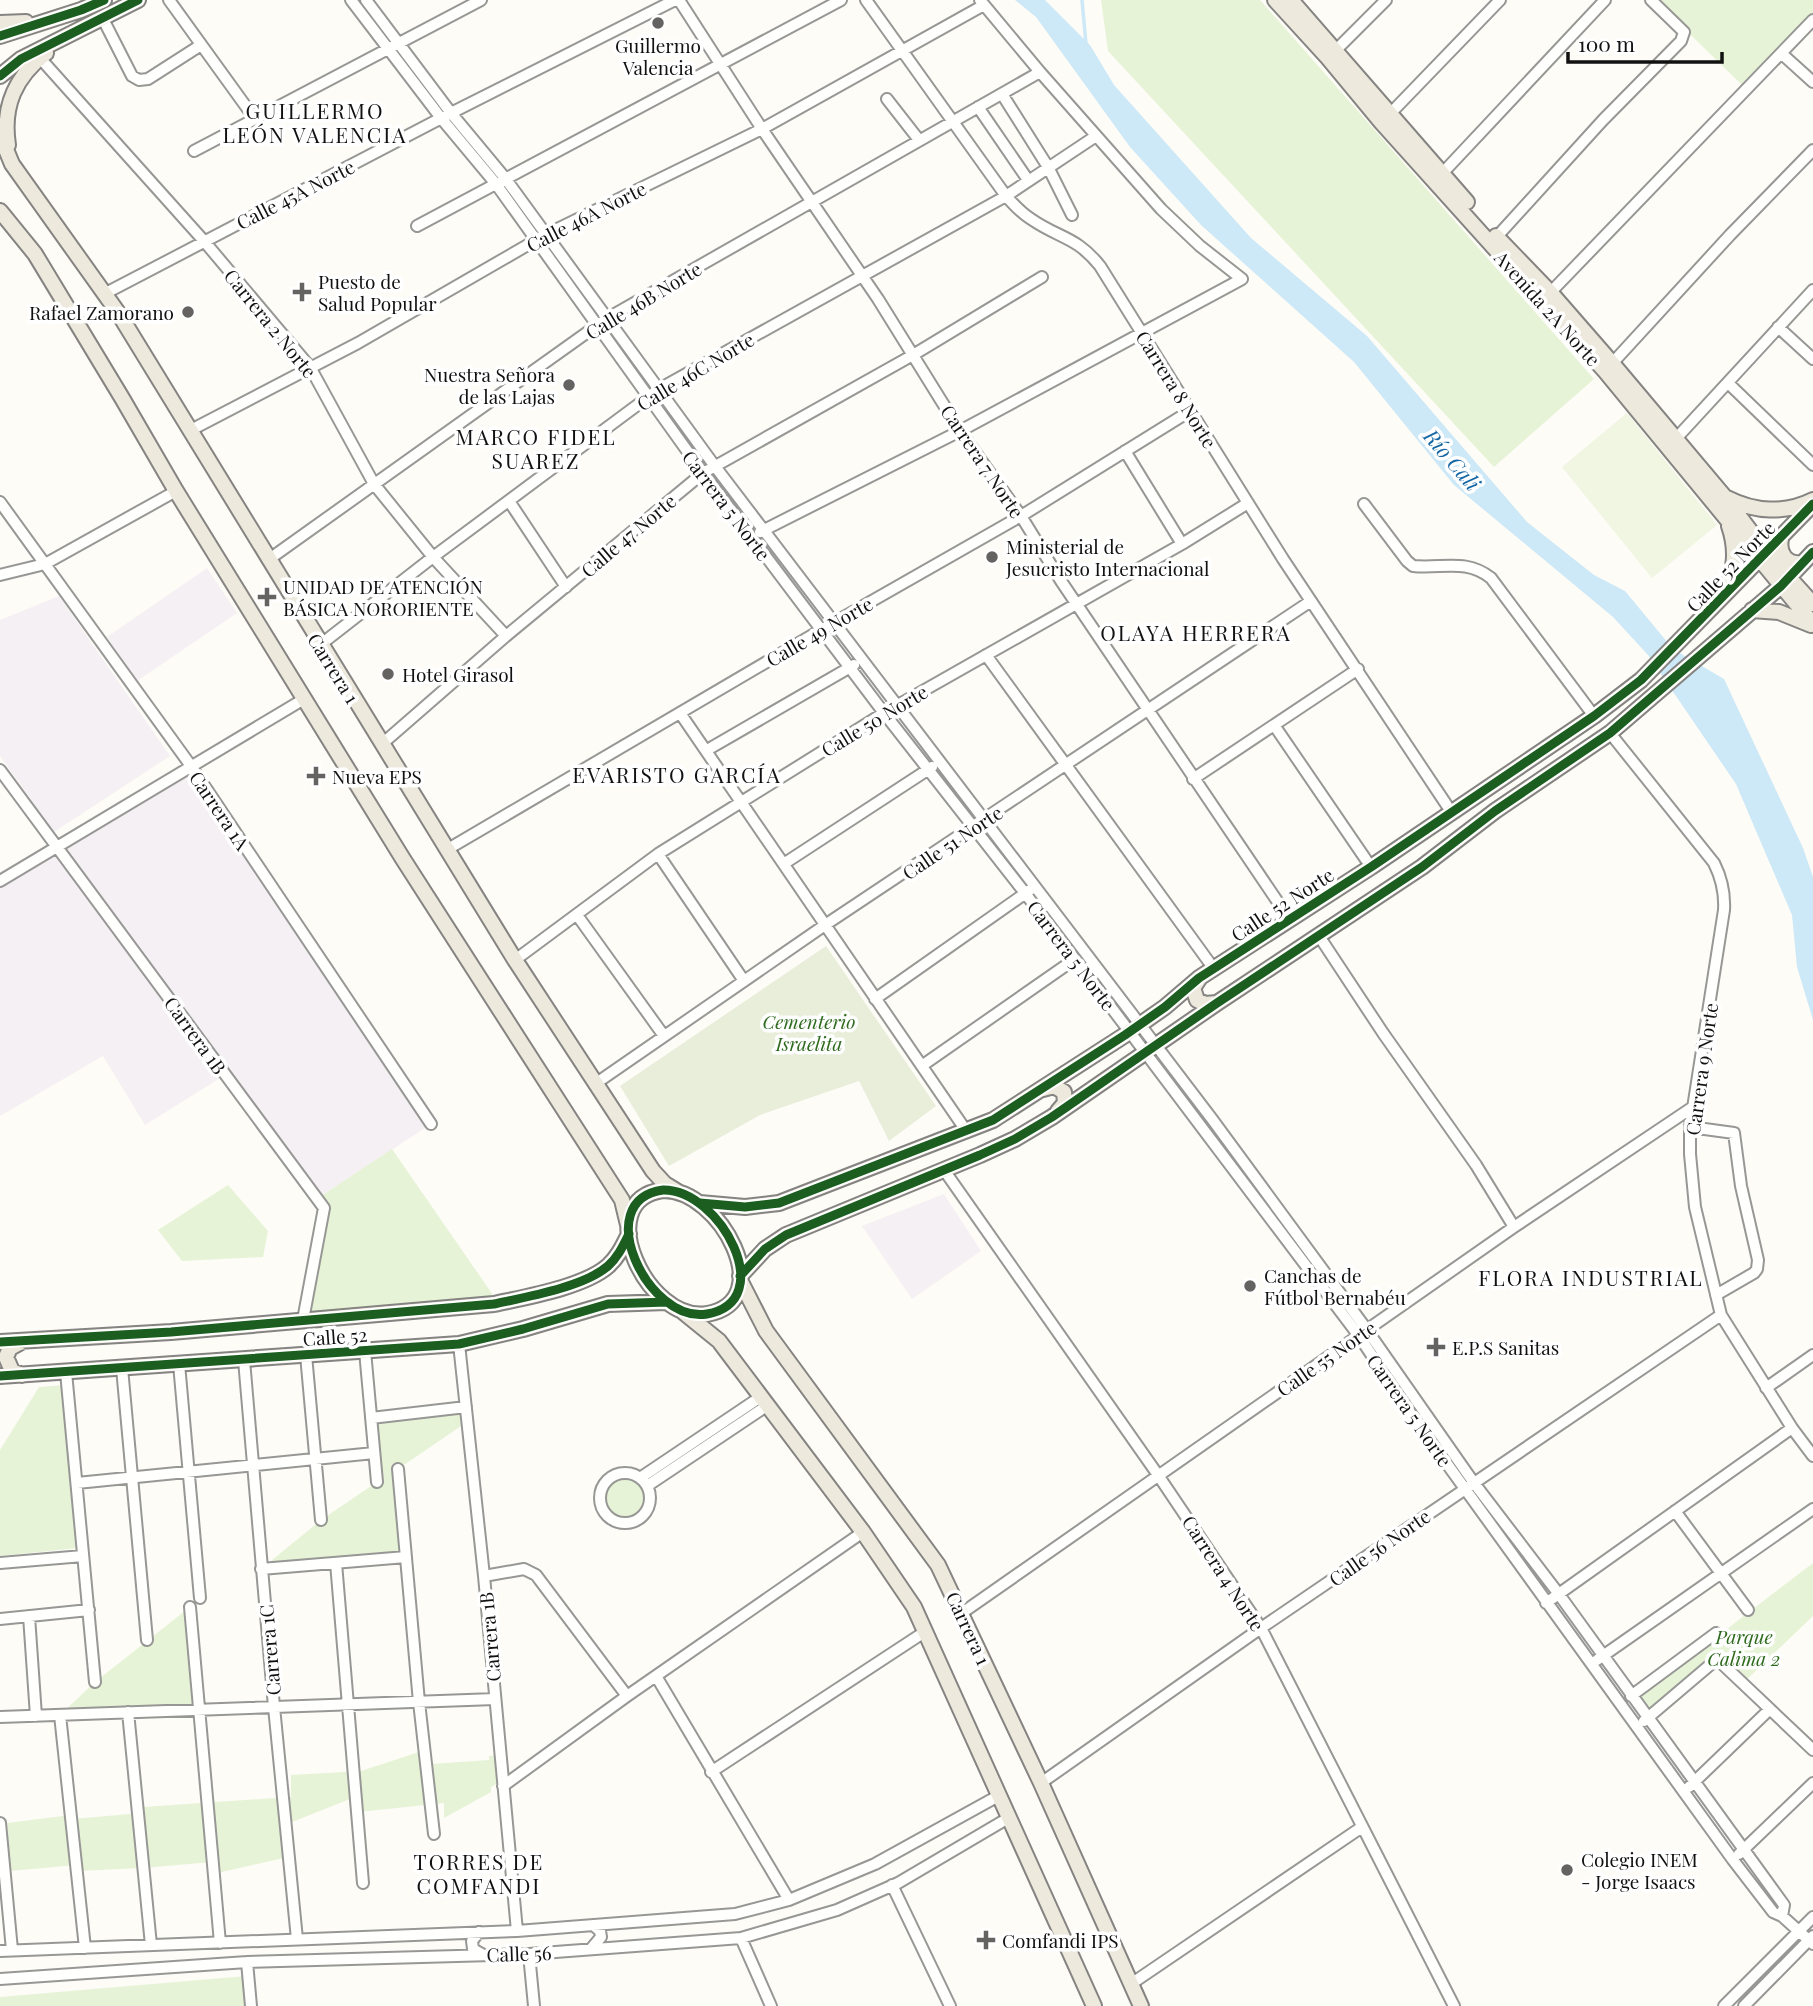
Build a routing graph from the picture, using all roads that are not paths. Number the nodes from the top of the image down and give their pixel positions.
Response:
1 (104, 0) edge
2 (138, 0) edge
3 (170, 0) edge
4 (351, 0) edge
5 (366, 0) edge
6 (481, 0) edge
7 (677, 0) edge
8 (841, 0) edge
9 (866, 0) edge
10 (1275, 0) edge
11 (1291, 0) edge
12 (1386, 0) edge
13 (1500, 0) edge
14 (1605, 0) edge
15 (1651, 0) edge
16 (982, 3) edge
17 (78, 5) edge
18 (62, 16) junction
19 (103, 19) junction
20 (1813, 20) edge
21 (0, 23) edge
22 (0, 36) edge
23 (65, 38) junction
24 (201, 45) junction
25 (393, 47) junction
26 (903, 50) junction
27 (1782, 54) junction
28 (1332, 55) junction
29 (40, 58) junction
30 (721, 64) junction
31 (1040, 72) junction
32 (0, 76) edge
33 (1813, 82) edge
34 (1002, 94) junction
35 (887, 99) dead end
36 (978, 107) junction
37 (446, 116) junction
38 (255, 119) junction
39 (1385, 119) junction
40 (951, 122) junction
41 (762, 129) junction
42 (0, 135) edge
43 (1096, 136) junction
44 (919, 140) junction
45 (1813, 150) edge
46 (194, 151) dead end
47 (12, 164) junction
48 (1048, 167) junction
49 (1439, 178) junction
50 (1028, 180) junction
51 (501, 181) junction
52 (1006, 196) junction
53 (812, 202) junction
54 (0, 211) edge
55 (1072, 215) dead end
56 (417, 226) dead end
57 (540, 238) junction
58 (204, 241) junction
59 (1494, 241) junction
60 (863, 276) junction
61 (1042, 277) dead end
62 (1813, 290) edge
63 (104, 294) junction
64 (1547, 297) junction
65 (602, 322) junction
66 (1778, 327) junction
67 (1142, 332) junction
68 (913, 355) junction
69 (1813, 359) edge
70 (310, 367) junction
71 (1609, 367) junction
72 (1728, 383) junction
73 (659, 389) junction
74 (648, 397) junction
75 (1190, 411) junction
76 (189, 431) junction
77 (960, 431) junction
78 (1673, 443) junction
79 (1125, 451) junction
80 (714, 465) junction
81 (1813, 465) edge
82 (703, 473) junction
83 (374, 484) junction
84 (176, 491) junction
85 (509, 501) junction
86 (1721, 501) junction
87 (0, 502) edge
88 (1813, 502) edge
89 (1248, 503) junction
90 (1364, 504) dead end
91 (1021, 516) junction
92 (764, 530) junction
93 (751, 537) junction
94 (1781, 539) junction
95 (1182, 544) junction
96 (433, 556) junction
97 (1764, 556) junction
98 (1808, 557) edge
99 (268, 560) junction
100 (45, 564) junction
101 (0, 575) edge
102 (1782, 581) junction
103 (566, 587) junction
104 (1311, 601) junction
105 (1076, 604) junction
106 (1717, 604) junction
107 (1813, 604) edge
108 (1746, 615) junction
109 (834, 623) junction
110 (1813, 625) edge
111 (821, 630) junction
112 (506, 636) junction
113 (320, 645) junction
114 (986, 655) junction
115 (862, 660) junction
116 (850, 667) junction
117 (1358, 669) junction
118 (304, 699) junction
119 (897, 705) junction
120 (1147, 709) junction
121 (680, 713) junction
122 (884, 713) junction
123 (1594, 716) junction
124 (1274, 725) junction
125 (1609, 733) junction
126 (382, 744) junction
127 (707, 750) junction
128 (940, 761) junction
129 (1067, 764) junction
130 (191, 766) junction
131 (0, 770) edge
132 (928, 770) junction
133 (1501, 777) junction
134 (1193, 779) junction
135 (1513, 799) junction
136 (742, 802) junction
137 (1452, 813) junction
138 (986, 820) junction
139 (973, 828) junction
140 (58, 848) junction
141 (447, 849) junction
142 (658, 854) junction
143 (785, 863) junction
144 (1371, 867) junction
145 (0, 881) edge
146 (1036, 886) junction
147 (1025, 893) junction
148 (577, 915) junction
149 (1290, 920) junction
150 (825, 925) junction
151 (1319, 936) junction
152 (515, 960) junction
153 (1075, 960) junction
154 (1214, 968) junction
155 (1199, 978) junction
156 (744, 981) junction
157 (875, 999) junction
158 (1217, 1003) junction
159 (1138, 1028) junction
160 (664, 1037) junction
161 (1147, 1048) junction
162 (923, 1065) junction
163 (595, 1084) junction
164 (1041, 1089) junction
165 (1693, 1107) junction
166 (1052, 1117) junction
167 (431, 1124) dead end
168 (1690, 1127) junction
169 (967, 1132) junction
170 (944, 1170) junction
171 (678, 1192) junction
172 (700, 1203) junction
173 (1514, 1227) junction
174 (628, 1229) junction
175 (741, 1279) junction
176 (1716, 1295) junction
177 (667, 1302) junction
178 (682, 1311) junction
179 (1721, 1315) junction
180 (303, 1320) junction
181 (1363, 1333) junction
182 (23, 1341) junction
183 (2, 1342) edge
184 (458, 1344) junction
185 (365, 1351) junction
186 (306, 1355) junction
187 (1813, 1355) edge
188 (244, 1360) junction
189 (179, 1364) junction
190 (122, 1368) junction
191 (66, 1372) junction
192 (25, 1375) junction
193 (0, 1376) edge
194 (1766, 1388) junction
195 (765, 1400) junction
196 (466, 1408) junction
197 (371, 1418) junction
198 (1792, 1428) junction
199 (374, 1453) junction
200 (1813, 1456) edge
201 (316, 1459) junction
202 (251, 1465) junction
203 (398, 1469) dead end
204 (188, 1472) junction
205 (1158, 1475) junction
206 (134, 1477) junction
207 (377, 1482) dead end
208 (643, 1482) junction
209 (77, 1483) junction
210 (1469, 1485) junction
211 (1813, 1509) edge
212 (1675, 1511) junction
213 (321, 1520) dead end
214 (863, 1532) junction
215 (83, 1556) junction
216 (406, 1557) junction
217 (0, 1563) edge
218 (336, 1563) junction
219 (261, 1569) junction
220 (1719, 1574) junction
221 (484, 1576) junction
222 (1558, 1593) junction
223 (200, 1598) dead end
224 (1546, 1603) junction
225 (190, 1606) dead end
226 (89, 1610) junction
227 (1748, 1610) dead end
228 (962, 1613) junction
229 (29, 1616) junction
230 (0, 1619) edge
231 (1261, 1628) junction
232 (926, 1632) junction
233 (1716, 1633) dead end
234 (147, 1640) dead end
235 (1601, 1656) junction
236 (1592, 1664) junction
237 (656, 1676) junction
238 (95, 1682) dead end
239 (627, 1696) junction
240 (1631, 1696) junction
241 (495, 1699) junction
242 (419, 1702) junction
243 (349, 1704) junction
244 (274, 1707) junction
245 (1770, 1709) junction
246 (198, 1710) junction
247 (128, 1712) junction
248 (60, 1715) junction
249 (36, 1716) junction
250 (0, 1717) edge
251 (1647, 1718) junction
252 (1637, 1726) junction
253 (1813, 1750) edge
254 (711, 1772) junction
255 (1041, 1783) junction
256 (1694, 1783) junction
257 (1813, 1783) edge
258 (503, 1786) junction
259 (1684, 1791) junction
260 (1000, 1795) junction
261 (1010, 1817) junction
262 (957, 1820) junction
263 (0, 1823) edge
264 (1362, 1826) junction
265 (434, 1834) dead end
266 (967, 1841) junction
267 (1743, 1850) junction
268 (1733, 1860) junction
269 (363, 1882) dead end
270 (892, 1885) junction
271 (789, 1900) junction
272 (1782, 1916) junction
273 (1813, 1917) edge
274 (593, 1925) junction
275 (517, 1931) junction
276 (480, 1932) junction
277 (1797, 1932) junction
278 (741, 1938) junction
279 (297, 1940) junction
280 (1811, 1940) edge
281 (272, 1941) junction
282 (220, 1942) junction
283 (0, 1943) edge
284 (151, 1945) junction
285 (85, 1948) junction
286 (591, 1949) junction
287 (6, 1950) edge
288 (482, 1954) junction
289 (529, 1954) junction
290 (247, 1962) junction
291 (15, 1978) junction
292 (0, 1979) edge
293 (1132, 1984) junction
294 (0, 1991) edge
295 (251, 2006) edge
296 (534, 2006) edge
297 (771, 2006) edge
298 (950, 2006) edge
299 (1094, 2006) edge
300 (1141, 2006) edge
301 (1454, 2006) edge
302 (1724, 2006) edge
303 (1744, 2006) edge

1 - 17 main road
2 - 19 main road
3 - 24 street
4 - 25 street, Carrera 5 Norte
5 - 25 street, Carrera 5 Norte
6 - 25 street
7 - 30 street, Carrera 7 Norte
7 - 37 street, Calle 45A Norte
8 - 30 street
9 - 26 street, Carrera 8 Norte
10 - 28 main road, Avenida 2A Norte
11 - 28 main road, Avenida 2A Norte
12 - 28 street
13 - 39 street
14 - 49 street
15 - 59 street
16 - 26 street, Calle 46A Norte
16 - 31 street
17 - 18 main road
18 - 21 main road
18 - 22 main road
19 - 23 main road
19 - 24 street
20 - 27 street
23 - 29 main road
23 - 32 main road
24 - 38 street
25 - 37 street, Carrera 5 Norte
25 - 38 street
26 - 40 street, Carrera 8 Norte
26 - 41 street, Calle 46A Norte
27 - 33 street
27 - 64 street
28 - 39 main road, Avenida 2A Norte
29 - 47 main road
29 - 58 street, Carrera 2 Norte
30 - 41 street, Carrera 7 Norte
30 - 51 street
31 - 34 street, Calle 46B Norte
31 - 43 street
34 - 36 street, Calle 46B Norte
34 - 48 street
35 - 44 street
36 - 40 street, Calle 46B Norte
36 - 50 street
37 - 51 street, Carrera 5 Norte
37 - 58 street, Calle 45A Norte
38 - 46 street
39 - 49 main road, Avenida 2A Norte
40 - 44 street, Calle 46B Norte
40 - 52 street, Carrera 8 Norte
41 - 53 street, Carrera 7 Norte
41 - 57 street, Calle 46A Norte
42 - 47 main road, Carrera 1
43 - 48 street, Calle 46C Norte
43 - 67 street
44 - 53 street, Calle 46B Norte
45 - 71 street
47 - 63 main road, Carrera 1
48 - 50 street, Calle 46C Norte
48 - 55 street
49 - 59 main road, Avenida 2A Norte
50 - 52 street, Calle 46C Norte
51 - 56 street
51 - 57 street, Carrera 5 Norte
52 - 60 street, Calle 46C Norte
52 - 67 street, Carrera 8 Norte
53 - 60 street, Carrera 7 Norte
53 - 65 street, Calle 46B Norte
54 - 84 main road
57 - 65 street, Carrera 5 Norte
57 - 70 street, Calle 46A Norte
58 - 63 street, Calle 45A Norte
58 - 70 street, Carrera 2 Norte
59 - 64 main road, Avenida 2A Norte
60 - 68 street, Carrera 7 Norte
60 - 73 street, Calle 46C Norte
61 - 68 street, Calle 47 Norte
62 - 66 street
63 - 76 main road, Carrera 1
64 - 71 main road, Avenida 2A Norte
65 - 73 street, Carrera 5 Norte
65 - 74 street, Carrera 5 Norte
65 - 83 street, Calle 46B Norte
66 - 69 street
66 - 72 street
67 - 75 street, Carrera 8 Norte
67 - 77 street
68 - 77 street, Carrera 7 Norte
68 - 80 street, Calle 47 Norte
70 - 76 street, Calle 46A Norte
70 - 83 street, Carrera 2 Norte
71 - 78 main road, Avenida 2A Norte
72 - 78 street
72 - 81 street
73 - 74 street, Calle 46C Norte
73 - 80 street, Carrera 5 Norte
74 - 82 street, Carrera 5 Norte
74 - 85 street, Calle 46C Norte
75 - 79 street, Calle 49 Norte
75 - 89 street, Carrera 8 Norte
76 - 99 main road, Carrera 1
77 - 91 street, Carrera 7 Norte
77 - 92 street
78 - 86 main road, Avenida 2A Norte
79 - 91 street, Calle 49 Norte
79 - 95 street
80 - 82 street, Calle 47 Norte
80 - 92 street, Carrera 5 Norte
82 - 93 street, Carrera 5 Norte
82 - 103 street, Calle 47 Norte
83 - 96 street, Carrera 2 Norte
83 - 99 street, Calle 46B Norte
84 - 100 street
84 - 118 main road
85 - 96 street, Calle 46C Norte
85 - 103 street
86 - 88 main road
86 - 97 main road, Avenida 2A Norte
86 - 106 main road
87 - 100 street, Carrera 1A
88 - 94 main road, Calle 52 Norte
89 - 95 street, Calle 50 Norte
89 - 104 street, Carrera 8 Norte
90 - 123 street
91 - 105 street, Carrera 7 Norte
91 - 109 street, Calle 49 Norte
92 - 93 street
92 - 109 street, Carrera 5 Norte
93 - 111 street, Carrera 5 Norte
94 - 97 main road, Calle 52 Norte
94 - 98 main road
95 - 105 street, Calle 50 Norte
96 - 112 street, Carrera 2 Norte
96 - 113 street, Calle 46C Norte
97 - 102 main road, Avenida 2A Norte
97 - 106 main road, Calle 52 Norte
98 - 102 main road
99 - 113 main road, Carrera 1
100 - 101 street
100 - 130 street, Carrera 1A
102 - 107 main road, Avenida 2A Norte
102 - 108 main road
102 - 110 main road, Avenida 2A Norte
103 - 112 street, Calle 47 Norte
104 - 117 street, Carrera 8 Norte
104 - 120 street, Calle 51 Norte
105 - 114 street, Calle 50 Norte
105 - 120 street, Carrera 7 Norte
106 - 123 main road, Calle 52 Norte
108 - 110 main road
108 - 125 main road
109 - 111 street, Calle 49 Norte
109 - 115 street, Carrera 5 Norte
111 - 116 street, Carrera 5 Norte
111 - 121 street, Calle 49 Norte
112 - 126 street, Calle 47 Norte
113 - 126 main road, Carrera 1
114 - 119 street, Calle 50 Norte
114 - 129 street
115 - 116 street
115 - 119 street, Carrera 5 Norte
116 - 122 street, Carrera 5 Norte
116 - 127 street
117 - 124 street
117 - 137 street, Carrera 8 Norte
118 - 130 street
118 - 174 main road
119 - 122 street, Calle 50 Norte
119 - 128 street, Carrera 5 Norte
120 - 129 street, Calle 51 Norte
120 - 134 street, Carrera 7 Norte
121 - 127 street
121 - 141 street, Calle 49 Norte
122 - 132 street, Carrera 5 Norte
122 - 136 street, Calle 50 Norte
123 - 133 main road, Calle 52 Norte
124 - 134 street
124 - 144 street
125 - 135 main road
125 - 165 street, Carrera 9 Norte
126 - 141 main road, Carrera 1
127 - 136 street
128 - 132 street
128 - 138 street, Carrera 5 Norte
129 - 138 street, Calle 51 Norte
129 - 154 street
130 - 140 street
130 - 167 street, Carrera 1A
131 - 140 street, Carrera 1B
132 - 139 street, Carrera 5 Norte
132 - 143 street
133 - 135 main road
133 - 137 main road, Calle 52 Norte
134 - 149 street, Carrera 7 Norte
135 - 151 main road
136 - 142 street, Calle 50 Norte
136 - 143 street
137 - 144 main road, Calle 52 Norte
138 - 139 street, Calle 51 Norte
138 - 146 street, Carrera 5 Norte
139 - 147 street, Carrera 5 Norte
139 - 150 street, Calle 51 Norte
140 - 145 street
140 - 180 street, Carrera 1B
141 - 152 main road, Carrera 1
142 - 148 street, Calle 50 Norte
142 - 156 street
143 - 150 street
144 - 149 main road, Calle 52 Norte
146 - 147 street
146 - 159 street, Carrera 5 Norte
147 - 153 street, Carrera 5 Norte
147 - 157 street
148 - 152 street, Calle 50 Norte
148 - 160 street
149 - 154 main road, Calle 52 Norte
150 - 156 street, Calle 51 Norte
150 - 157 street
151 - 158 main road
151 - 173 street
152 - 163 main road, Carrera 1
153 - 159 street, Carrera 5 Norte
153 - 162 street
154 - 155 main road, Calle 52 Norte
155 - 158 main road
155 - 159 main road, Calle 52 Norte
156 - 160 street, Calle 51 Norte
157 - 162 street
158 - 161 main road
159 - 161 main road
159 - 164 main road, Calle 52 Norte
160 - 163 street, Calle 51 Norte
161 - 166 main road
161 - 181 street, Carrera 5 Norte
162 - 169 street
163 - 171 main road, Carrera 1
164 - 166 main road
164 - 169 main road, Calle 52 Norte
165 - 168 street, Carrera 9 Norte
165 - 173 street, Calle 55 Norte
166 - 170 main road
168 - 176 street, Carrera 9 Norte
168 - 176 street
169 - 172 main road, Calle 52 Norte
170 - 175 main road
170 - 205 street, Carrera 4 Norte
171 - 172 main road
171 - 174 main road
172 - 175 main road
173 - 181 street, Calle 55 Norte
174 - 177 main road
174 - 180 main road, Calle 52
175 - 178 main road
175 - 228 main road, Carrera 1
176 - 179 street, Carrera 9 Norte
177 - 178 main road
177 - 184 main road, Calle 52
178 - 195 main road
179 - 194 street, Carrera 9 Norte
179 - 210 street, Calle 56 Norte
180 - 182 main road, Calle 52
181 - 205 street, Calle 55 Norte
181 - 210 street, Carrera 5 Norte
182 - 183 main road, Calle 52
182 - 192 main road
184 - 185 main road, Calle 52
184 - 196 street, Carrera 1B
185 - 186 main road, Calle 52
185 - 197 street
186 - 188 main road, Calle 52
186 - 201 street
187 - 194 street
188 - 189 main road, Calle 52
188 - 202 street, Carrera 1C
189 - 190 main road, Calle 52
189 - 204 street
190 - 191 main road, Calle 52
190 - 206 street
191 - 192 main road, Calle 52
191 - 209 street
192 - 193 main road, Calle 52
194 - 198 street, Carrera 9 Norte
195 - 208 street
195 - 214 main road
196 - 197 street
196 - 221 street, Carrera 1B
197 - 199 street
198 - 200 street, Carrera 9 Norte
198 - 212 street
199 - 201 street
199 - 207 street
201 - 202 street
201 - 213 street
202 - 204 street
202 - 219 street, Carrera 1C
203 - 216 street
204 - 206 street
204 - 223 street
205 - 228 street, Calle 55 Norte
205 - 231 street, Carrera 4 Norte
206 - 209 street
206 - 234 street
208 - 208 street
209 - 215 street
210 - 222 street, Carrera 5 Norte
210 - 224 street, Carrera 5 Norte
210 - 231 street, Calle 56 Norte
211 - 220 street
212 - 220 street
212 - 222 street
214 - 232 main road
214 - 237 street
215 - 217 street
215 - 226 street
216 - 218 street
216 - 242 street
218 - 219 street
218 - 243 street
219 - 244 street, Carrera 1C
220 - 227 street
220 - 235 street
221 - 239 street
221 - 241 street, Carrera 1B
222 - 224 street
222 - 235 street, Carrera 5 Norte
224 - 236 street, Carrera 5 Norte
225 - 246 street
226 - 229 street
226 - 238 street
228 - 255 main road, Carrera 1
229 - 230 street
229 - 249 street
231 - 255 street, Calle 56 Norte
231 - 264 street, Carrera 4 Norte
232 - 254 street
232 - 260 main road
233 - 240 street
235 - 236 street
235 - 240 street, Carrera 5 Norte
236 - 252 street, Carrera 5 Norte
237 - 239 street
237 - 254 street
239 - 258 street
240 - 251 street, Carrera 5 Norte
241 - 242 street
241 - 258 street, Carrera 1B
242 - 243 street
242 - 265 street
243 - 244 street
243 - 269 street
244 - 246 street
244 - 279 street, Carrera 1C
245 - 251 street
245 - 253 street
245 - 256 street
246 - 247 street
246 - 282 street
247 - 248 street
247 - 284 street
248 - 249 street
248 - 285 street
249 - 250 street
251 - 252 street
251 - 256 street, Carrera 5 Norte
252 - 259 street, Carrera 5 Norte
254 - 271 street
255 - 293 main road, Carrera 1
256 - 259 street
256 - 267 street, Carrera 5 Norte
257 - 267 street
258 - 275 street, Carrera 1B
259 - 268 street, Carrera 5 Norte
260 - 261 main road
260 - 262 street, Calle 56
261 - 266 street, Calle 56
261 - 299 main road
262 - 266 street
262 - 271 street, Calle 56
263 - 287 street
264 - 293 street
264 - 301 street, Carrera 4 Norte
266 - 270 street, Calle 56
267 - 268 street
267 - 272 street, Carrera 5 Norte
268 - 272 street, Carrera 5 Norte
270 - 278 street, Calle 56
270 - 298 street
271 - 274 street, Calle 56
272 - 277 street, Carrera 5 Norte
273 - 277 street
274 - 275 street, Calle 56
274 - 286 street
275 - 276 street, Calle 56
276 - 279 street, Calle 56
276 - 288 street
277 - 280 street, Carrera 5 Norte
277 - 302 street
278 - 286 street, Calle 56
278 - 297 street
279 - 281 street, Calle 56
280 - 303 street
281 - 282 street, Calle 56
281 - 290 street
282 - 284 street, Calle 56
283 - 287 street
284 - 285 street, Calle 56
285 - 287 street, Calle 56
286 - 289 street, Calle 56
288 - 289 street, Calle 56
288 - 290 street, Calle 56
289 - 296 street
290 - 291 street, Calle 56
290 - 295 street
291 - 292 street, Calle 56
291 - 294 street
293 - 300 main road, Carrera 1

